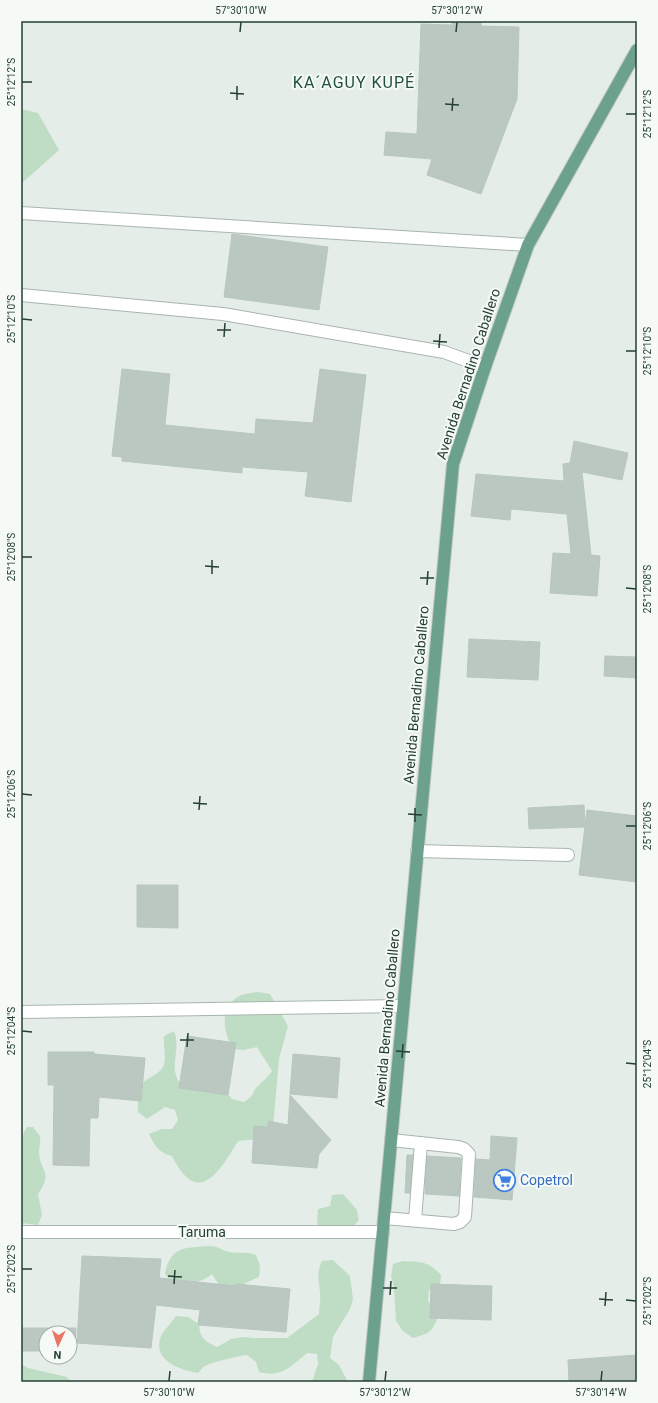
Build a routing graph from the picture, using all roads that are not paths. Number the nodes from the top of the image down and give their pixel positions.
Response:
1 (637, 50) edge
2 (21, 213) edge
3 (528, 245) junction
4 (21, 295) edge
5 (485, 366) junction
6 (417, 851) junction
7 (568, 855) dead end
8 (403, 1006) junction
9 (21, 1012) edge
10 (391, 1140) junction
11 (421, 1143) junction
12 (384, 1218) junction
13 (415, 1220) junction
14 (21, 1232) edge
15 (382, 1232) junction
16 (369, 1382) edge

1 - 3 main road, Avenida Bernadino Caballero
2 - 3 street
3 - 5 main road, Avenida Bernadino Caballero
4 - 5 street
5 - 6 main road, Avenida Bernadino Caballero
6 - 7 street
6 - 8 main road, Avenida Bernadino Caballero
8 - 9 street
8 - 10 main road, Avenida Bernadino Caballero
10 - 11 street
10 - 12 main road, Avenida Bernadino Caballero
11 - 13 street
11 - 13 street
12 - 13 street
12 - 15 main road, Avenida Bernadino Caballero
14 - 15 street, Taruma
15 - 16 main road, Avenida Bernadino Caballero

